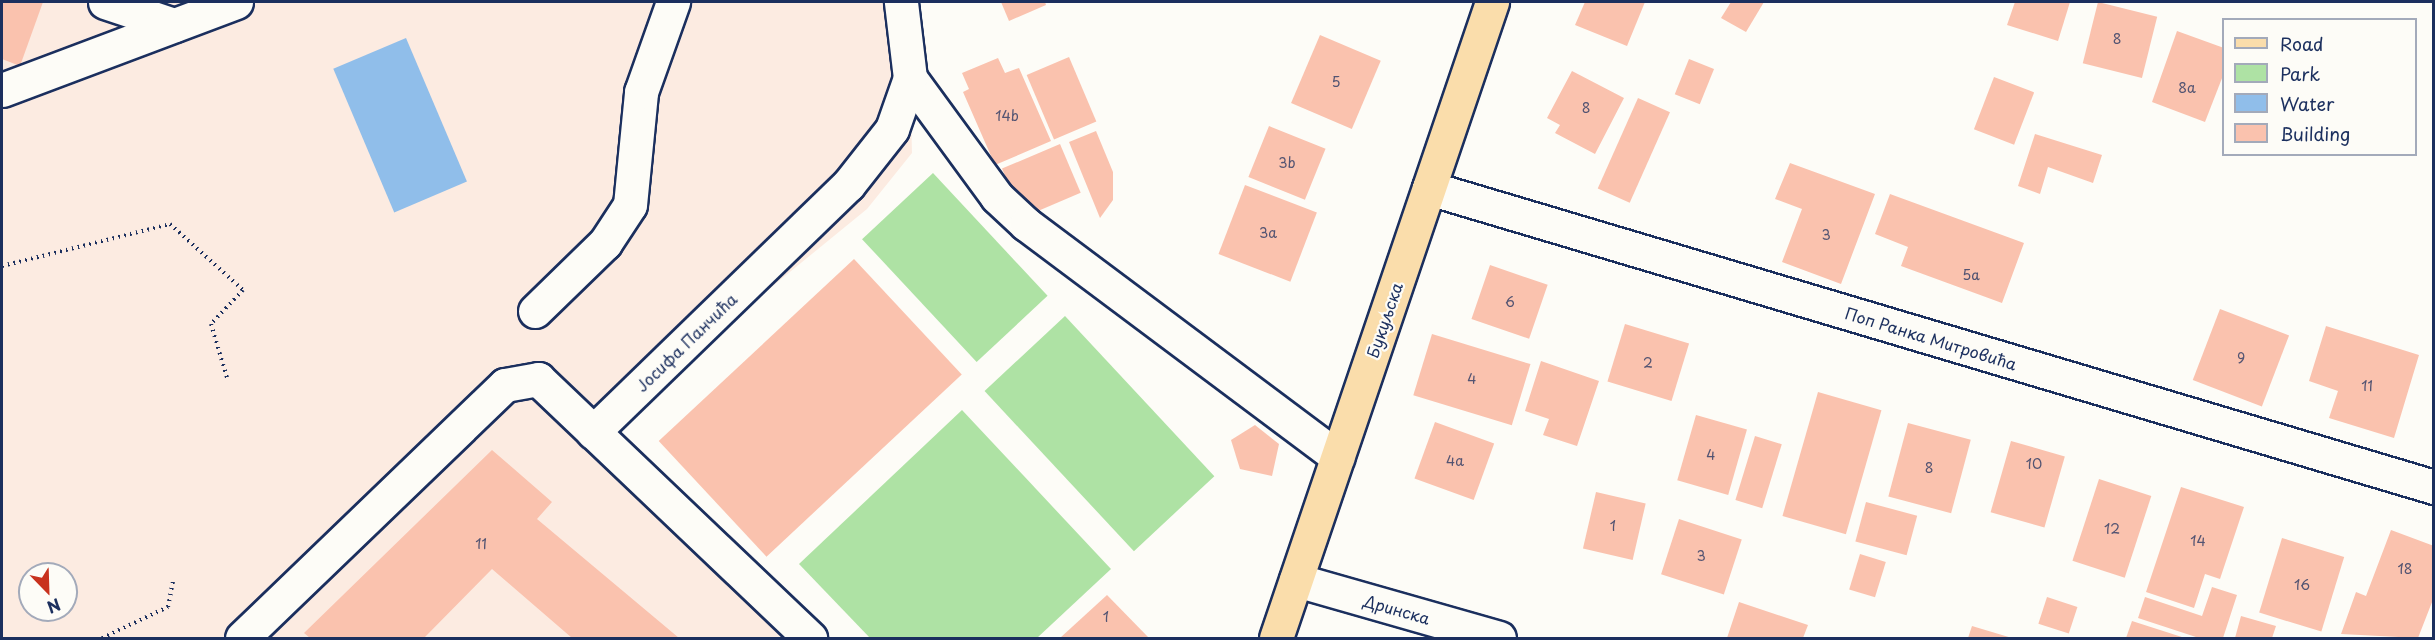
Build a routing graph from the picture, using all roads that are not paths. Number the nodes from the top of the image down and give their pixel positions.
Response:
1 (105, 2) edge
2 (236, 2) edge
3 (673, 2) edge
4 (901, 2) edge
5 (1492, 2) edge
6 (174, 25) junction
7 (910, 78) junction
8 (7, 84) edge
9 (1429, 188) junction
10 (535, 311) dead end
11 (593, 432) junction
12 (1338, 457) junction
13 (2433, 488) edge
14 (1296, 580) junction
15 (242, 639) edge
16 (810, 639) edge
17 (1276, 639) edge
18 (1499, 639) edge

1 - 6 street
2 - 6 street
3 - 10 street
4 - 7 street, Јосифа Панчића
5 - 9 main road, Букуљска
6 - 8 street
7 - 11 street, Јосифа Панчића
7 - 12 street
9 - 12 main road, Букуљска
9 - 13 street, Поп Ранка Митровића
11 - 15 street
11 - 16 street
12 - 14 main road, Букуљска
14 - 17 main road, Букуљска
14 - 18 street, Дринска

